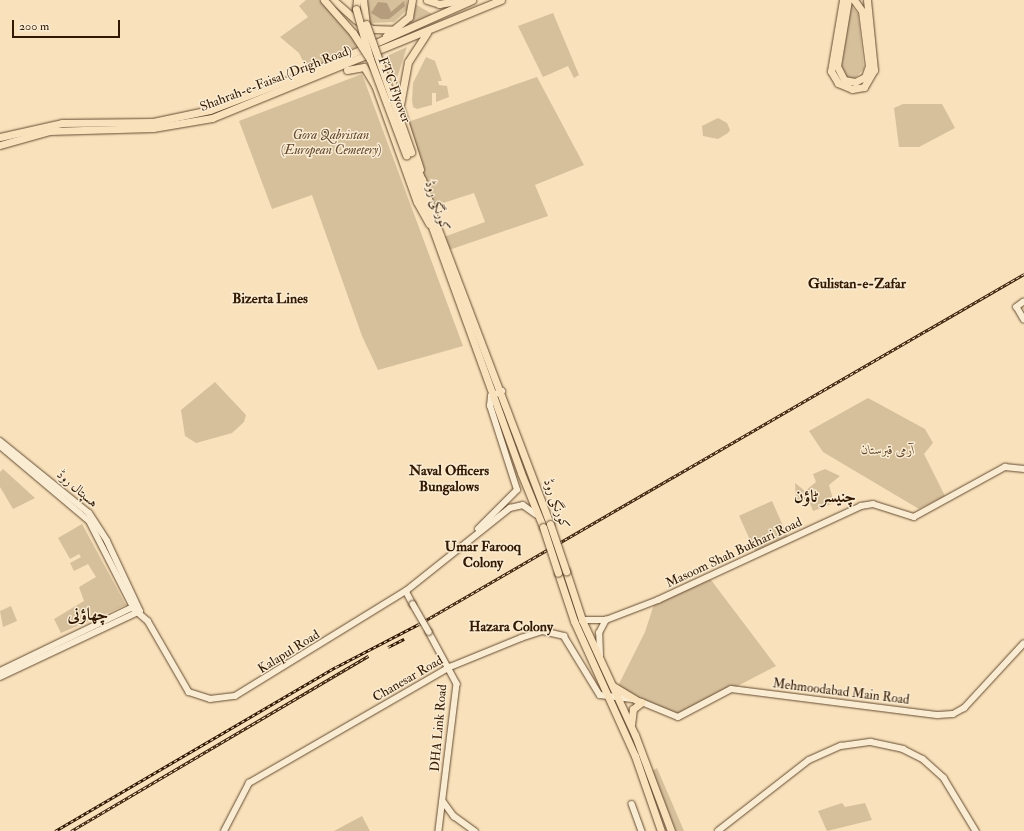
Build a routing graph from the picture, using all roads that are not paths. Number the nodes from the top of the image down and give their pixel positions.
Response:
1 (324, 0) edge
2 (332, 0) edge
3 (357, 0) edge
4 (363, 0) edge
5 (428, 0) edge
6 (461, 0) edge
7 (472, 0) edge
8 (501, 0) edge
9 (843, 0) edge
10 (848, 0) edge
11 (854, 0) edge
12 (867, 0) edge
13 (412, 2) edge
14 (412, 26) junction
15 (392, 31) junction
16 (428, 31) junction
17 (378, 42) junction
18 (370, 59) junction
19 (325, 74) junction
20 (375, 85) junction
21 (400, 105) junction
22 (0, 137) edge
23 (0, 145) edge
24 (409, 154) junction
25 (424, 184) junction
26 (429, 224) junction
27 (1024, 302) edge
28 (1024, 319) edge
29 (502, 391) junction
30 (493, 395) junction
31 (0, 441) edge
32 (0, 446) edge
33 (1024, 469) edge
34 (539, 517) junction
35 (473, 536) junction
36 (406, 591) junction
37 (133, 608) junction
38 (140, 612) junction
39 (582, 620) junction
40 (606, 620) junction
41 (1024, 643) edge
42 (600, 658) junction
43 (450, 667) junction
44 (1, 673) edge
45 (613, 686) junction
46 (609, 697) junction
47 (618, 697) junction
48 (639, 701) junction
49 (631, 726) junction
50 (922, 761) junction
51 (443, 801) junction
52 (632, 804) dead end
53 (224, 831) edge
54 (439, 831) edge
55 (475, 831) edge
56 (642, 831) edge
57 (660, 831) edge
58 (671, 831) edge
59 (718, 831) edge
60 (724, 831) edge
61 (972, 831) edge
62 (976, 831) edge

1 - 18 main road, FTC Flyover, bridge
2 - 15 main road
3 - 18 main road, bridge
4 - 24 main road, bridge
5 - 6 main road
7 - 14 main road
8 - 16 main road, Shahrah-e-Faisal (Drigh Road)
9 - 12 main road
10 - 11 main road
13 - 15 main road
14 - 15 main road
14 - 17 main road
15 - 17 main road
16 - 19 main road, Shahrah-e-Faisal (Drigh Road)
16 - 21 main road
17 - 22 main road, Shahrah-e-Faisal (Drigh Road)
18 - 24 main road, FTC Flyover, bridge
19 - 20 main road
19 - 23 main road, Shahrah-e-Faisal (Drigh Road)
20 - 21 main road
20 - 26 main road
21 - 25 main road
24 - 25 main road
24 - 26 main road, کورنگی روڈ
25 - 29 main road, کورنگی روڈ
26 - 30 main road, کورنگی روڈ
27 - 28 street
29 - 30 street
29 - 39 main road, کورنگی روڈ, bridge
30 - 34 main road, کورنگی روڈ
30 - 35 street
31 - 38 main road, ہسپتال روڈ
32 - 37 main road, ہسپتال روڈ
33 - 40 street, Masoom Shah Bukhari Road
34 - 35 street
34 - 46 main road, کورنگی روڈ, bridge
35 - 36 street, Kalapul Road
36 - 38 street, Kalapul Road
36 - 43 street, DHA Link Road, bridge
37 - 38 street, Kalapul Road
37 - 44 main road
38 - 44 main road
39 - 40 street, Masoom Shah Bukhari Road
39 - 42 main road, کورنگی روڈ
40 - 42 street
41 - 48 main road, Mehmoodabad Main Road
42 - 45 main road, کورنگی روڈ
43 - 46 street, Chanesar Road
43 - 51 street, DHA Link Road
43 - 53 street, Chanesar Road
45 - 47 main road, کورنگی روڈ
45 - 48 main road
46 - 47 street
46 - 57 main road, کورنگی روڈ
47 - 48 street
47 - 49 main road, کورنگی روڈ
48 - 49 main road
49 - 58 main road, کورنگی روڈ
50 - 59 street
50 - 60 street
50 - 61 street
50 - 62 street
51 - 54 street, DHA Link Road
51 - 55 street
52 - 56 street

